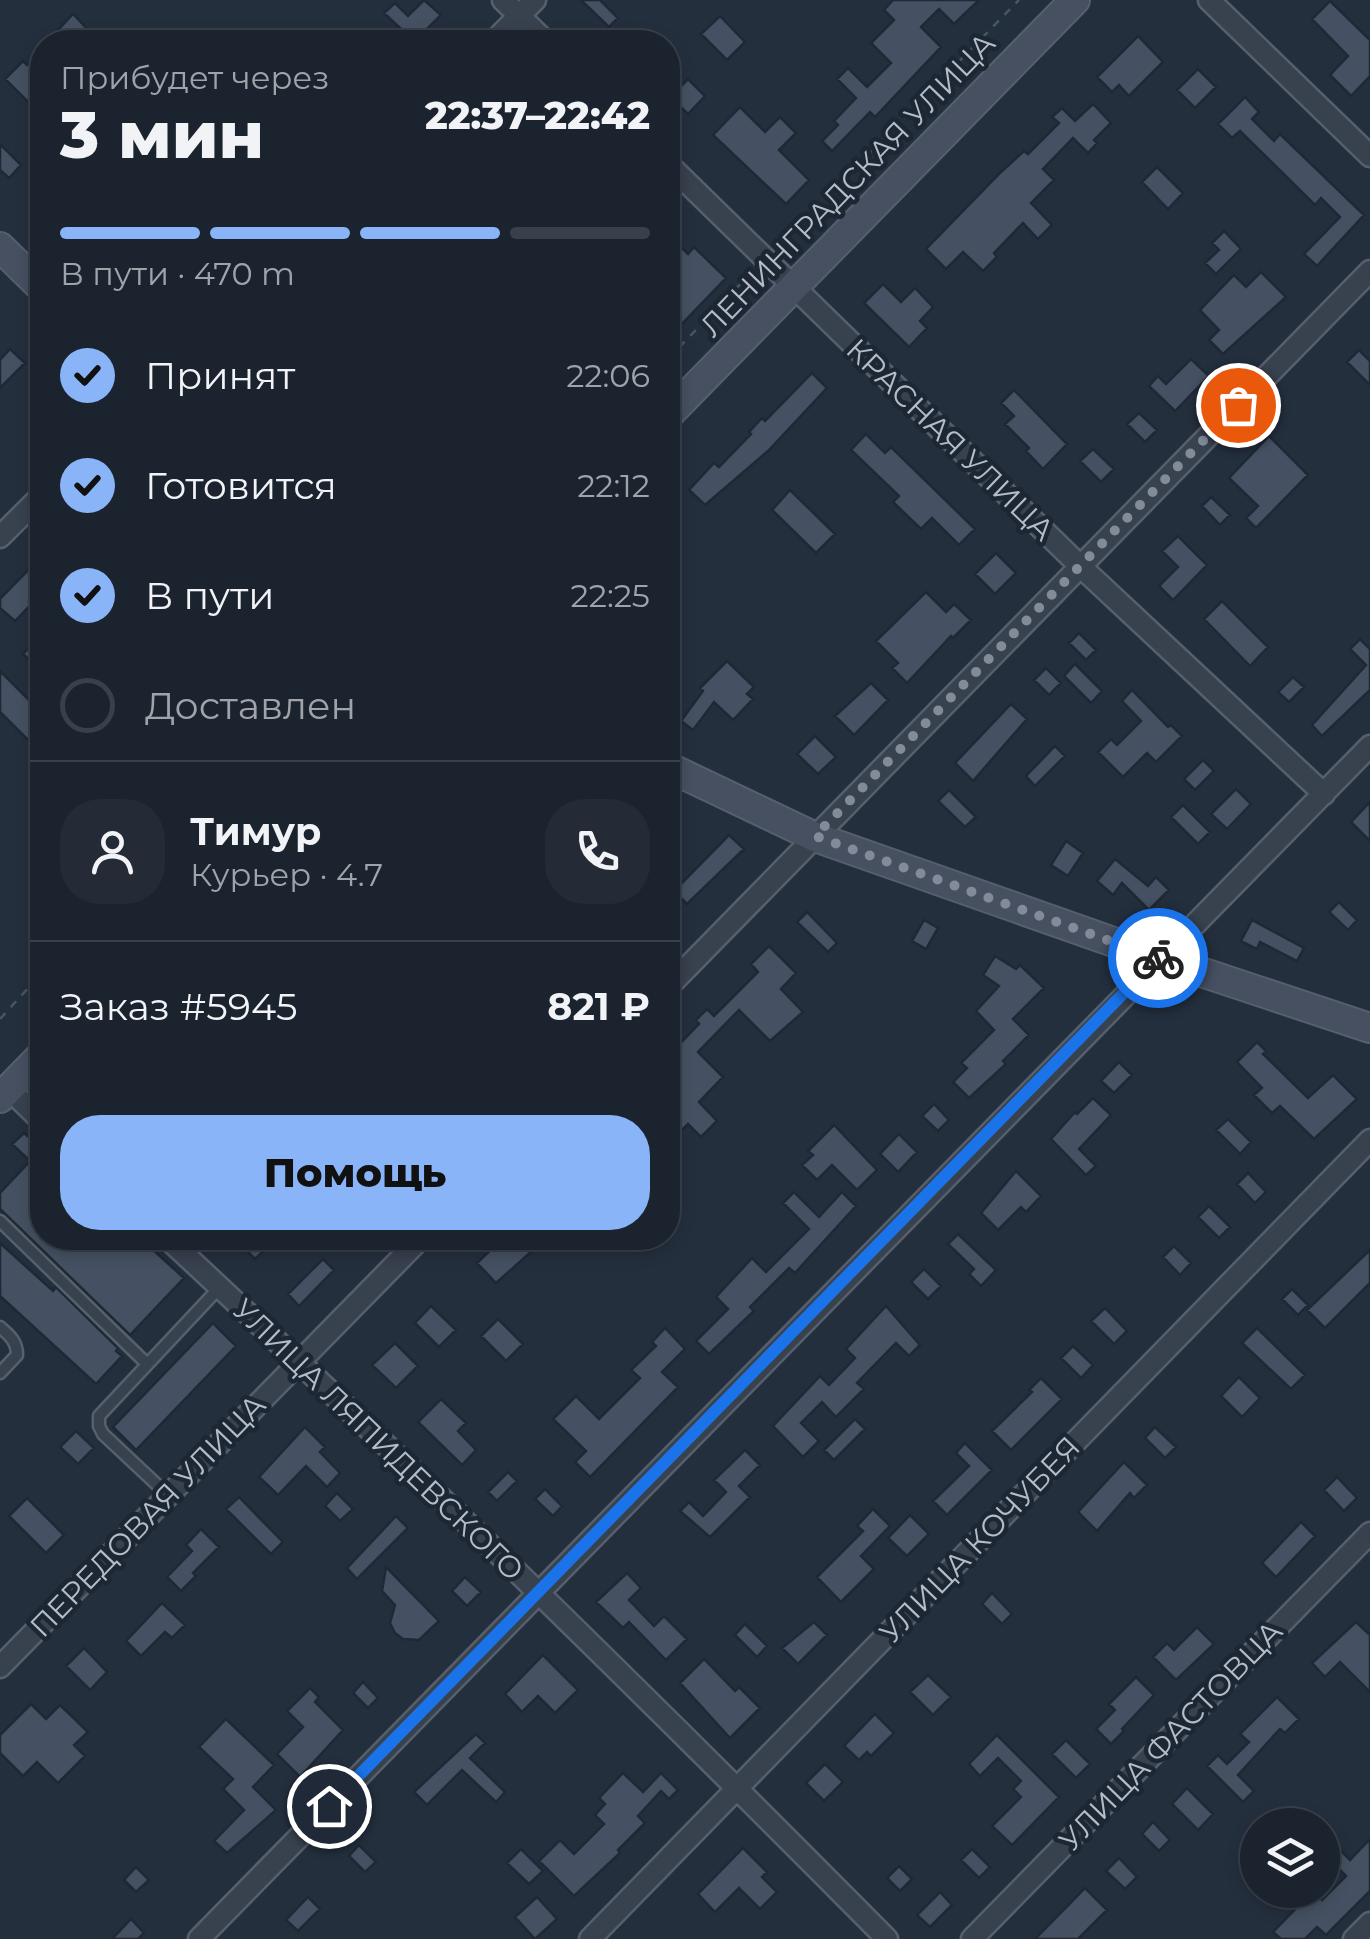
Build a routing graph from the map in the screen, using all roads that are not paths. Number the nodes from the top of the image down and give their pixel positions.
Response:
1 (503, 0) edge
2 (535, 0) edge
3 (1075, 0) edge
4 (1209, 0) edge
5 (519, 16) junction
6 (505, 30) edge
7 (534, 30) edge
8 (1370, 156) edge
9 (680, 176) edge
10 (0, 247) edge
11 (1370, 271) edge
12 (30, 276) edge
13 (792, 288) junction
14 (680, 403) edge
15 (30, 506) edge
16 (0, 537) edge
17 (1080, 566) junction
18 (1370, 746) edge
19 (680, 773) edge
20 (1324, 794) junction
21 (815, 836) junction
22 (1159, 958) junction
23 (680, 975) edge
24 (1370, 1028) edge
25 (30, 1067) edge
26 (4, 1094) edge
27 (30, 1112) edge
28 (1370, 1140) edge
29 (0, 1221) edge
30 (180, 1250) edge
31 (410, 1250) edge
32 (220, 1287) junction
33 (0, 1327) edge
34 (300, 1362) junction
35 (146, 1363) junction
36 (0, 1373) edge
37 (168, 1495) junction
38 (1370, 1533) edge
39 (537, 1593) junction
40 (0, 1666) edge
41 (738, 1788) junction
42 (1370, 1923) edge
43 (199, 1939) edge
44 (590, 1939) edge
45 (887, 1939) edge
46 (972, 1939) edge
47 (1354, 1939) edge

1 - 5 street
2 - 5 street
3 - 13 main road, ЛЕНИНГРАДСКАЯ УЛИЦА
4 - 8 street
5 - 6 street
5 - 7 street
9 - 13 street, КРАСНАЯ УЛИЦА
10 - 12 main road
11 - 17 street
13 - 14 main road, ЛЕНИНГРАДСКАЯ УЛИЦА
13 - 17 street, КРАСНАЯ УЛИЦА
15 - 16 street
17 - 20 street, КРАСНАЯ УЛИЦА
17 - 21 street
18 - 20 street
19 - 21 main road
20 - 22 street
21 - 22 main road
21 - 23 street
22 - 24 main road
22 - 39 street
25 - 26 main road
26 - 27 street
28 - 41 street, УЛИЦА КОЧУБЕЯ
29 - 35 lane
30 - 32 street, УЛИЦА ЛЯПИДЕВСКОГО
31 - 34 street, ПЕРЕДОВАЯ УЛИЦА
32 - 34 street, УЛИЦА ЛЯПИДЕВСКОГО
32 - 35 lane
33 - 36 lane
34 - 37 street, ПЕРЕДОВАЯ УЛИЦА
34 - 39 street, УЛИЦА ЛЯПИДЕВСКОГО
35 - 37 lane
37 - 40 street, ПЕРЕДОВАЯ УЛИЦА
38 - 46 street, УЛИЦА ФАСТОВЦА
39 - 41 street, УЛИЦА ЛЯПИДЕВСКОГО
39 - 43 street
41 - 44 street, УЛИЦА КОЧУБЕЯ
41 - 45 street, УЛИЦА ЛЯПИДЕВСКОГО
42 - 47 street

